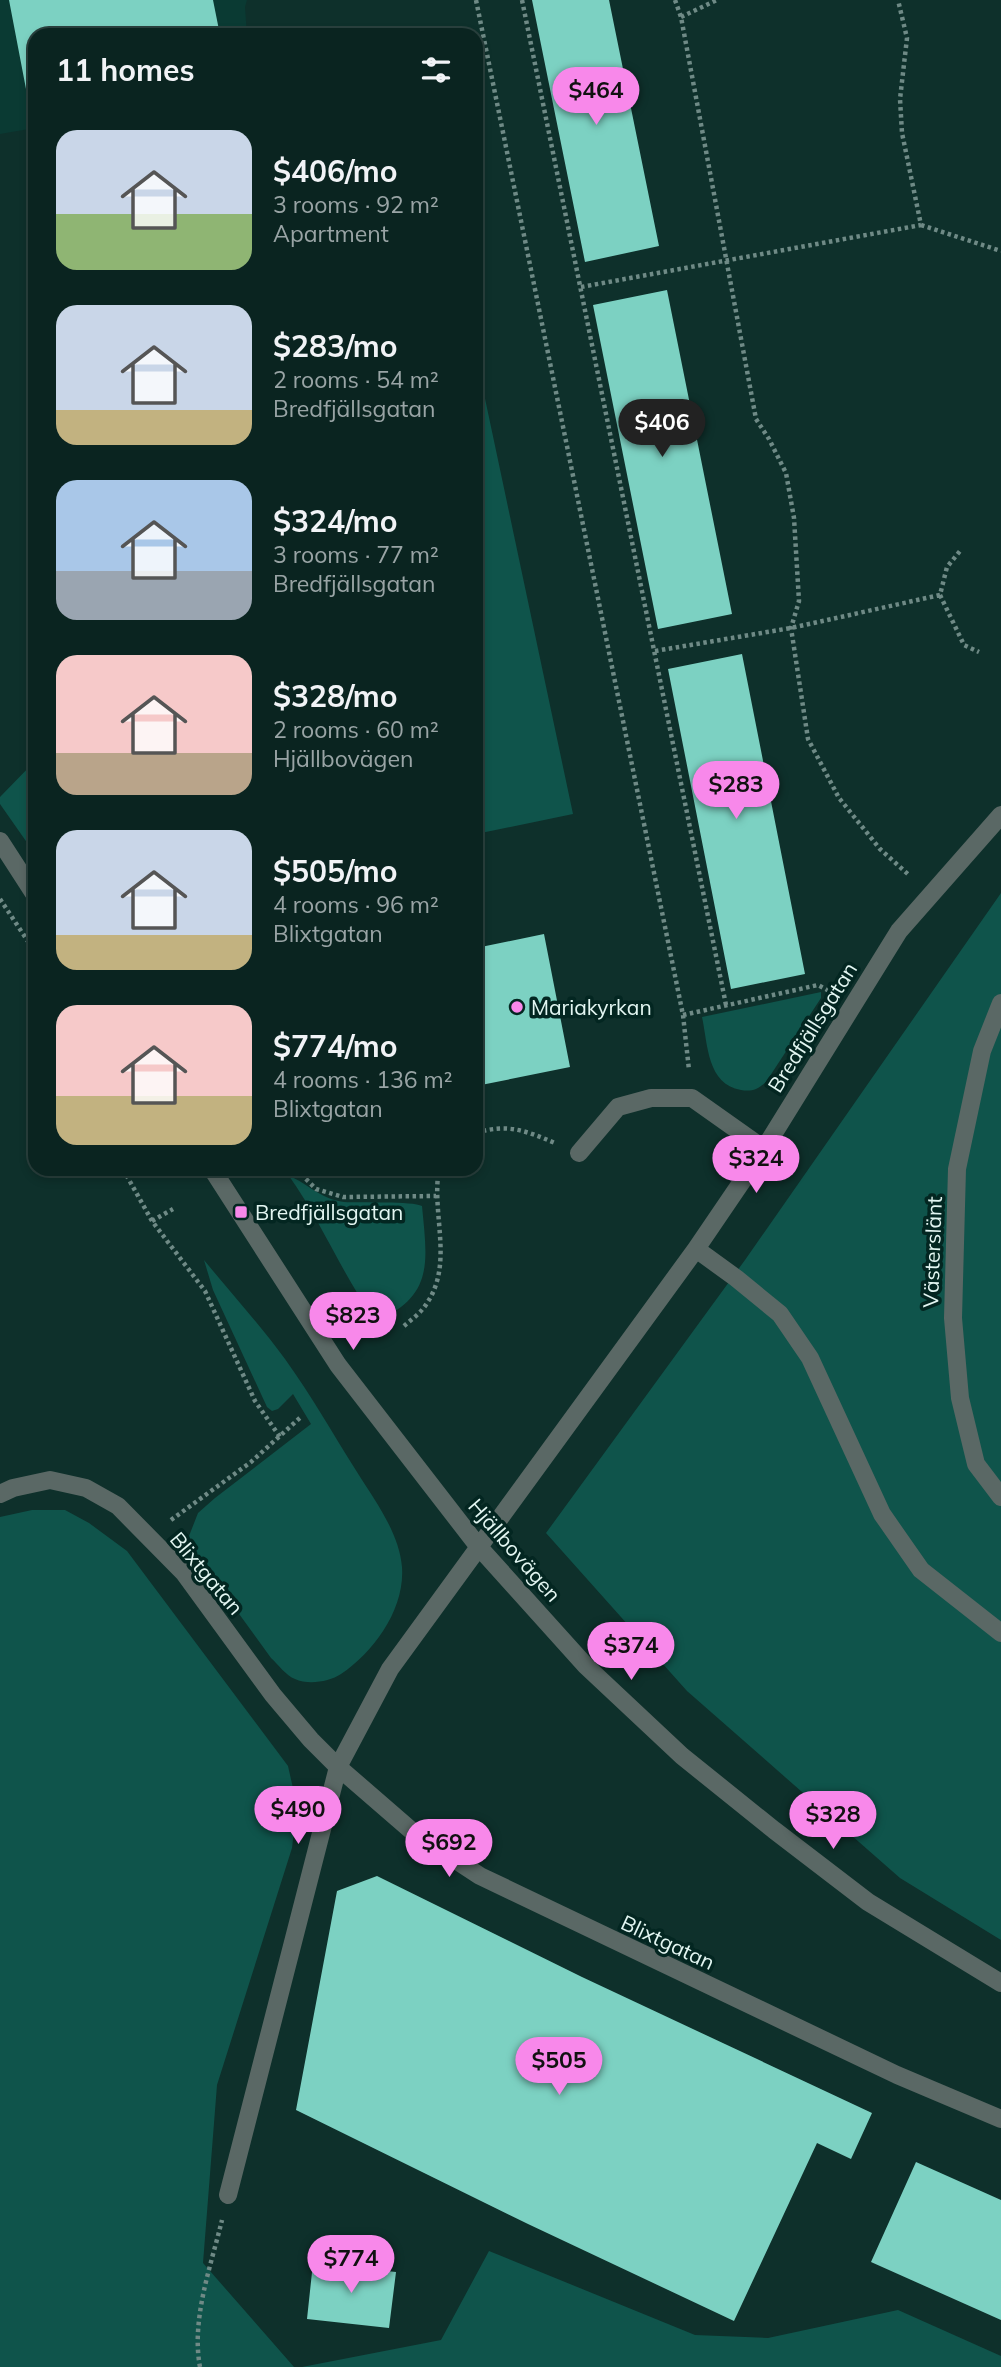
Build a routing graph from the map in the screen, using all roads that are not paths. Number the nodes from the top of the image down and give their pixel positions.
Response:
1 (1001, 815) edge
2 (0, 841) edge
3 (28, 884) edge
4 (1001, 1003) edge
5 (764, 1149) junction
6 (579, 1153) road end
7 (216, 1176) edge
8 (696, 1249) junction
9 (0, 1494) edge
10 (1001, 1497) edge
11 (478, 1546) junction
12 (1001, 1633) edge
13 (338, 1767) junction
14 (1001, 1983) edge
15 (1001, 2119) edge
16 (228, 2195) road end

1 - 5 street, Bredfjällsgatan
2 - 3 street
4 - 10 street, Västerslänt
5 - 6 street
5 - 8 street, Bredfjällsgatan
7 - 11 street, Hjällbovägen
8 - 11 street, Bredfjällsgatan
8 - 12 street
9 - 13 street, Blixtgatan
11 - 13 street
11 - 14 street, Hjällbovägen
13 - 15 street, Blixtgatan
13 - 16 street

